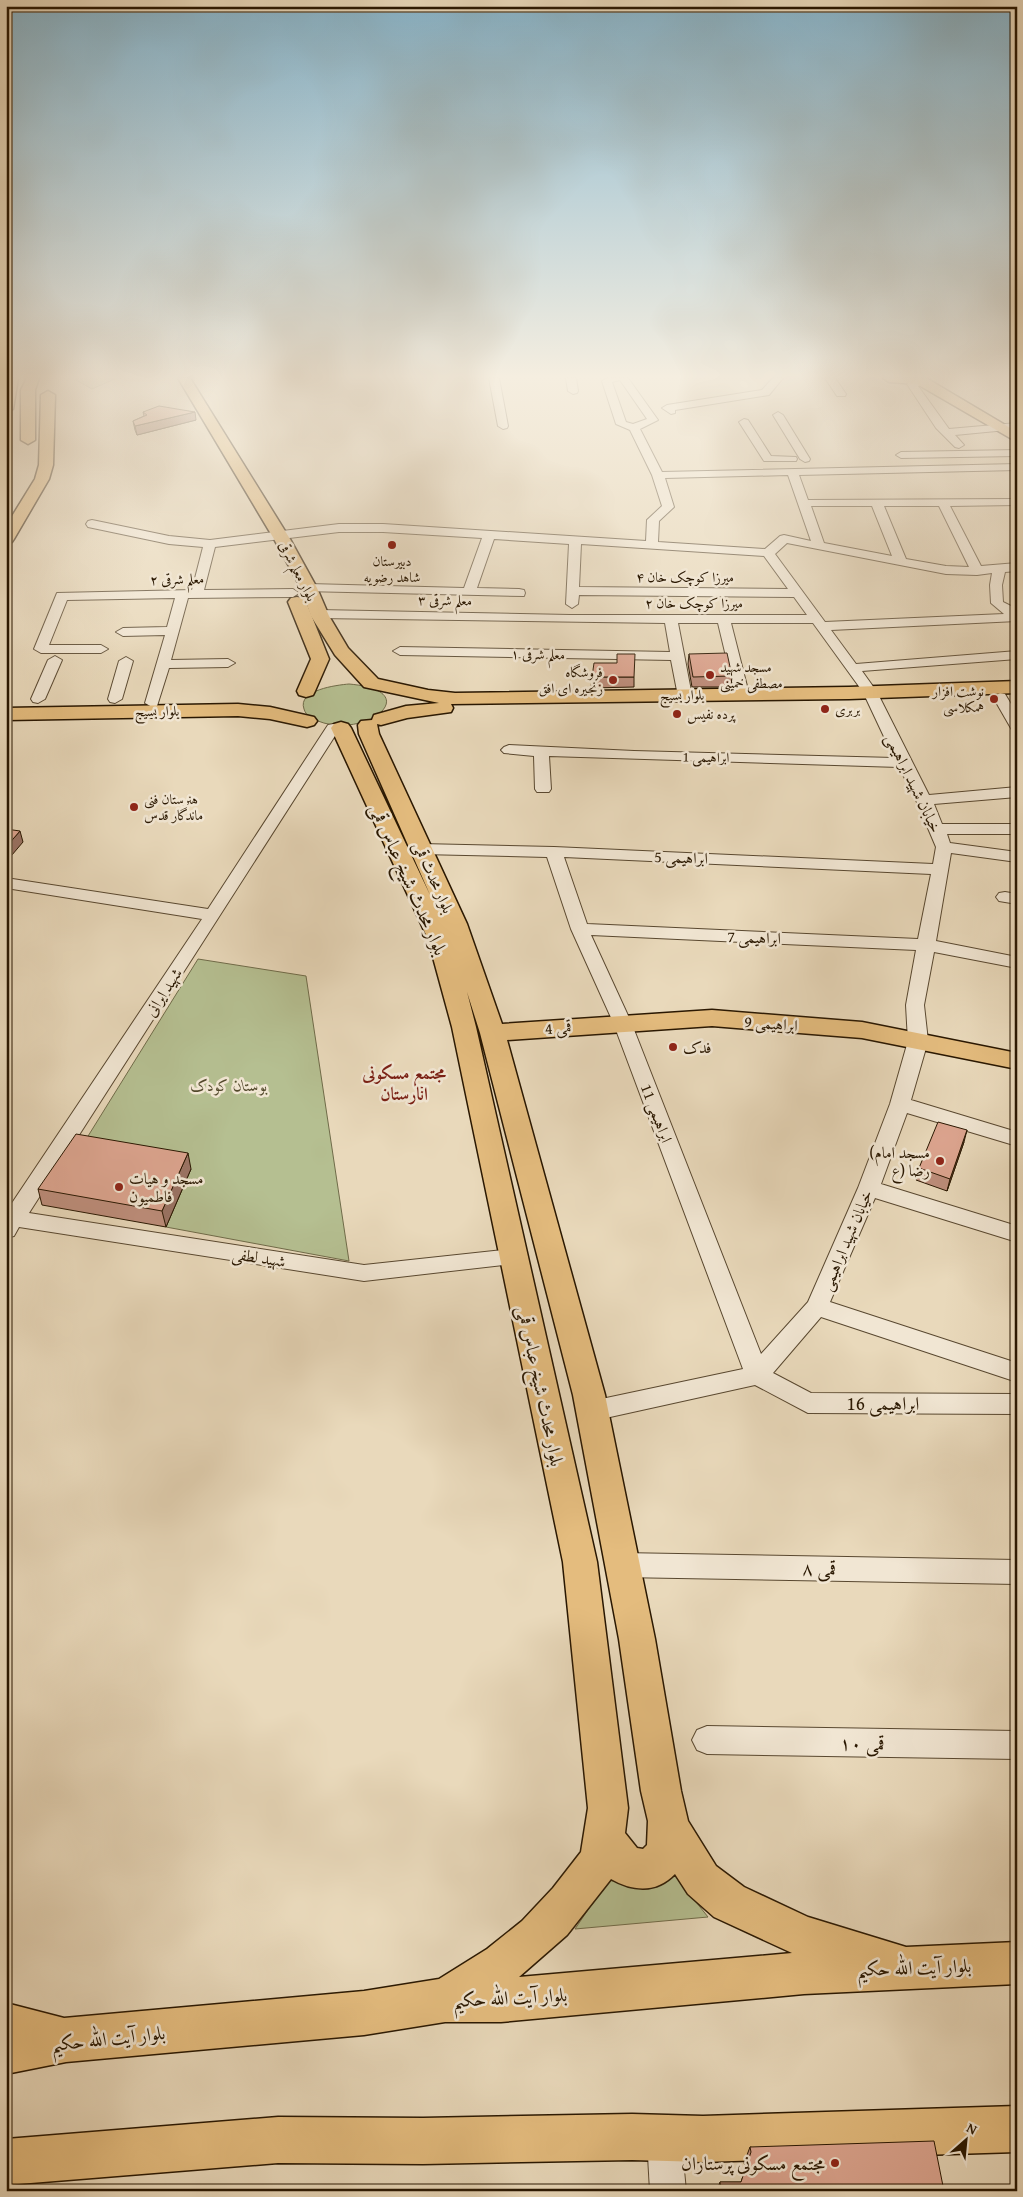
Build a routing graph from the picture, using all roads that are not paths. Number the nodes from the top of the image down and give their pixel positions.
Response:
1 (41, 481) edge
2 (238, 481) edge
3 (241, 481) edge
4 (660, 481) edge
5 (796, 481) edge
6 (21, 488) dead end
7 (1017, 502) edge
8 (805, 503) junction
9 (943, 503) junction
10 (878, 504) junction
11 (7, 511) edge
12 (92, 524) dead end
13 (489, 535) junction
14 (273, 537) junction
15 (6, 539) edge
16 (575, 541) junction
17 (210, 544) junction
18 (652, 546) junction
19 (819, 546) junction
20 (768, 553) junction
21 (901, 562) junction
22 (1017, 567) edge
23 (1000, 569) junction
24 (977, 570) junction
25 (309, 588) junction
26 (573, 591) junction
27 (469, 592) junction
28 (293, 593) junction
29 (798, 593) junction
30 (190, 594) junction
31 (519, 594) dead end
32 (319, 614) junction
33 (1017, 616) edge
34 (570, 619) junction
35 (671, 620) junction
36 (724, 620) junction
37 (819, 622) junction
38 (173, 631) junction
39 (123, 632) dead end
40 (101, 649) dead end
41 (400, 652) dead end
42 (1017, 655) edge
43 (677, 656) junction
44 (55, 660) dead end
45 (126, 661) dead end
46 (228, 663) dead end
47 (163, 664) junction
48 (853, 668) junction
49 (374, 684) junction
50 (1017, 687) edge
51 (296, 694) junction
52 (742, 694) junction
53 (893, 695) junction
54 (685, 696) junction
55 (863, 696) junction
56 (1008, 696) edge
57 (115, 698) junction
58 (38, 699) junction
59 (6, 700) edge
60 (6, 707) edge
61 (152, 707) junction
62 (6, 714) edge
63 (6, 720) edge
64 (307, 722) junction
65 (1017, 727) edge
66 (355, 730) junction
67 (509, 750) dead end
68 (317, 751) junction
69 (541, 752) junction
70 (904, 763) junction
71 (543, 789) dead end
72 (1017, 792) edge
73 (924, 800) junction
74 (1017, 828) edge
75 (937, 829) junction
76 (944, 847) junction
77 (421, 849) junction
78 (554, 852) junction
79 (1017, 857) edge
80 (941, 868) junction
81 (6, 883) edge
82 (213, 915) junction
83 (580, 929) junction
84 (928, 944) junction
85 (1017, 963) edge
86 (622, 1022) junction
87 (493, 1032) junction
88 (918, 1041) junction
89 (1017, 1061) edge
90 (900, 1104) junction
91 (1017, 1139) edge
92 (869, 1188) junction
93 (9, 1222) edge
94 (1017, 1234) edge
95 (512, 1257) junction
96 (817, 1307) junction
97 (1017, 1373) edge
98 (757, 1375) junction
99 (1017, 1404) edge
100 (592, 1411) junction
101 (621, 1564) junction
102 (1017, 1572) edge
103 (707, 1740) dead end
104 (1017, 1745) edge
105 (668, 1821) junction
106 (605, 1836) junction
107 (1017, 1963) edge
108 (906, 1968) junction
109 (445, 2000) junction
110 (6, 2025) edge
111 (66, 2040) junction
112 (6, 2052) edge
113 (1017, 2129) edge
114 (664, 2138) junction
115 (6, 2162) edge
116 (668, 2191) edge

1 - 15 main road
2 - 14 main road, بلوار معلم شرقی
3 - 14 main road, بلوار معلم شرقی
4 - 18 street
5 - 8 street
6 - 11 main road
7 - 9 street
8 - 10 street
8 - 19 street
9 - 10 street
9 - 24 street
10 - 21 street
12 - 17 street
13 - 14 street
13 - 16 street
13 - 27 street
14 - 17 street
14 - 25 main road, بلوار معلم شرقی
14 - 28 main road, بلوار معلم شرقی
16 - 18 street
16 - 26 street
17 - 30 street
18 - 20 street
19 - 20 street
19 - 21 street
20 - 29 street, خیابان شهید ابراهیمی
21 - 24 street
22 - 23 street
23 - 24 street
23 - 33 street
25 - 27 street
25 - 32 main road, بلوار معلم شرقی
26 - 29 street, میرزا کوچک خان ۴
26 - 34 street
27 - 31 street
28 - 30 street, معلم شرقی ۲
28 - 51 main road, بلوار معلم شرقی
29 - 37 street, خیابان شهید ابراهیمی
30 - 38 street
30 - 40 street, معلم شرقی ۲
32 - 34 street, معلم شرقی ۳
32 - 49 main road, بلوار معلم شرقی
33 - 37 street, میرزا کوچک خان ۲
34 - 35 street, میرزا کوچک خان ۲
35 - 36 street, میرزا کوچک خان ۲
35 - 43 street
36 - 37 street, میرزا کوچک خان ۲
36 - 52 street
37 - 48 street, خیابان شهید ابراهیمی
38 - 39 street
38 - 47 street
41 - 43 street, معلم شرقی ۱
42 - 48 street
43 - 54 street
44 - 58 street
45 - 57 street
46 - 47 street
47 - 61 street
48 - 55 street, خیابان شهید ابراهیمی
49 - 51 main road, بلوار بسیج
49 - 54 main road, بلوار بسیج
49 - 66 main road, بلوار معلم شرقی
50 - 53 main road, بلوار بسیج
51 - 61 main road, بلوار بسیج
51 - 64 main road, بلوار معلم شرقی
52 - 54 main road, بلوار بسیج
52 - 55 main road, بلوار بسیج
53 - 55 main road, بلوار بسیج
53 - 56 main road, بلوار بسیج
55 - 66 main road, بلوار بسیج
55 - 70 street, خیابان شهید ابراهیمی
56 - 65 street
57 - 58 main road
57 - 61 main road
58 - 59 main road
60 - 61 main road, بلوار بسیج
61 - 62 main road, بلوار بسیج
61 - 63 main road
61 - 64 main road, بلوار بسیج
64 - 66 main road, بلوار بسیج
66 - 68 street
66 - 68 street, شهید ایرانی
66 - 77 main road, بلوار محدث قمی
66 - 95 main road, بلوار محدث شیخ عباس قمی
67 - 69 street, ابراهیمی 1
68 - 82 street, شهید ایرانی
69 - 70 street, ابراهیمی 1
69 - 71 street
70 - 73 street, خیابان شهید ابراهیمی
72 - 73 street
73 - 75 street, خیابان شهید ابراهیمی
74 - 75 street
75 - 76 street, خیابان شهید ابراهیمی
76 - 79 street
76 - 80 street, خیابان شهید ابراهیمی
77 - 78 street, ابراهیمی 5
77 - 87 main road, بلوار محدث قمی
78 - 80 street, ابراهیمی 5
78 - 83 street, ابراهیمی 11
80 - 84 street, خیابان شهید ابراهیمی
81 - 82 street
82 - 93 street, شهید ایرانی
83 - 84 street, ابراهیمی 7
83 - 86 street, ابراهیمی 11
84 - 85 street, ابراهیمی 7
84 - 88 street, خیابان شهید ابراهیمی
86 - 87 main road, قمی 4
86 - 88 main road, ابراهیمی 9
86 - 98 street, ابراهیمی 11
87 - 100 main road
88 - 89 main road, ابراهیمی 9
88 - 90 street, خیابان شهید ابراهیمی
90 - 91 street
90 - 92 street, خیابان شهید ابراهیمی
92 - 94 street
92 - 96 street, خیابان شهید ابراهیمی
93 - 95 street, شهید لطفی
95 - 106 main road, بلوار محدث شیخ عباس قمی
96 - 97 street
96 - 98 street, خیابان شهید ابراهیمی
98 - 99 street, ابراهیمی 16
98 - 100 street
100 - 101 main road
101 - 102 street, قمی ۸
101 - 105 main road
103 - 104 street, قمی ۱۰
105 - 106 main road
105 - 108 main road
106 - 109 main road, بلوار محدث شیخ عباس قمی
107 - 108 main road, بلوار آیت الله حکیم
108 - 109 main road, بلوار آیت الله حکیم
109 - 111 main road, بلوار آیت الله حکیم
110 - 111 main road
111 - 112 main road, بلوار آیت الله حکیم
113 - 114 main road
114 - 115 main road
114 - 116 street

